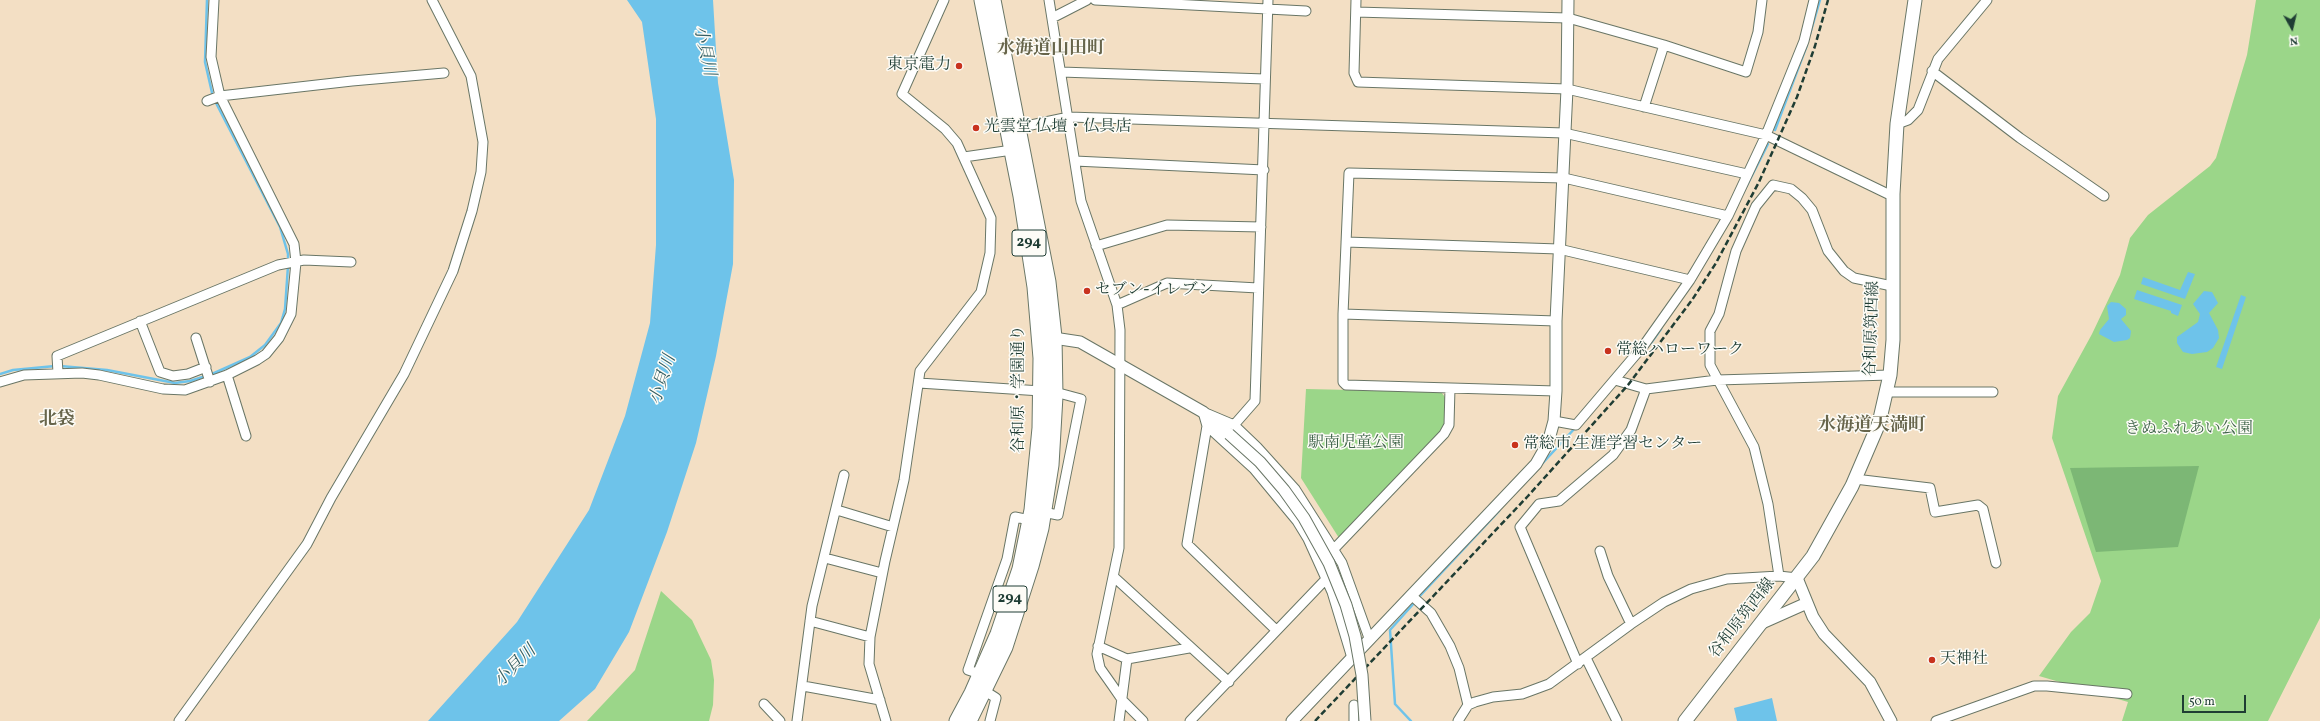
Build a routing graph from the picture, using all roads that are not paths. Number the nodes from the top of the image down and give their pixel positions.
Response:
1 (214, 0) edge
2 (432, 0) edge
3 (944, 0) edge
4 (982, 0) edge
5 (993, 0) edge
6 (1049, 0) edge
7 (1087, 0) edge
8 (1095, 0) edge
9 (1356, 0) edge
10 (1568, 0) edge
11 (1762, 0) edge
12 (1814, 0) edge
13 (1915, 0) edge
14 (1987, 0) edge
15 (1268, 4) edge
16 (1306, 11) dead end
17 (1356, 12) junction
18 (1052, 18) junction
19 (1568, 18) junction
20 (1664, 45) junction
21 (1061, 72) junction
22 (1932, 72) junction
23 (444, 73) dead end
24 (1265, 79) junction
25 (1567, 90) junction
26 (213, 99) junction
27 (1644, 107) junction
28 (1069, 117) junction
29 (1265, 124) junction
30 (1897, 124) junction
31 (1031, 125) dead end
32 (1564, 133) junction
33 (1766, 135) junction
34 (1012, 150) junction
35 (964, 157) junction
36 (1075, 161) junction
37 (1264, 170) junction
38 (1747, 174) junction
39 (1564, 178) junction
40 (1893, 194) junction
41 (2104, 196) dead end
42 (1728, 216) junction
43 (1261, 227) junction
44 (1346, 242) junction
45 (1096, 246) junction
46 (1559, 249) junction
47 (351, 262) dead end
48 (291, 263) junction
49 (1690, 280) junction
50 (1892, 286) junction
51 (1258, 288) junction
52 (1117, 305) junction
53 (1343, 314) junction
54 (1556, 320) junction
55 (140, 321) junction
56 (1047, 337) junction
57 (196, 338) dead end
58 (1121, 364) junction
59 (206, 368) junction
60 (58, 373) junction
61 (227, 375) junction
62 (1890, 375) junction
63 (1615, 380) junction
64 (1717, 380) junction
65 (209, 381) junction
66 (0, 382) edge
67 (919, 383) junction
68 (1450, 388) junction
69 (1646, 389) junction
70 (1556, 391) junction
71 (1048, 392) junction
72 (1887, 392) junction
73 (1993, 392) dead end
74 (1203, 412) junction
75 (1554, 421) junction
76 (1207, 426) junction
77 (1232, 429) junction
78 (246, 436) dead end
79 (844, 475) dead end
80 (1855, 479) junction
81 (837, 510) junction
82 (1043, 512) junction
83 (1030, 520) junction
84 (893, 527) junction
85 (1600, 551) dead end
86 (1335, 553) junction
87 (825, 558) junction
88 (1996, 563) dead end
89 (882, 573) junction
90 (1779, 576) junction
91 (1114, 577) junction
92 (1327, 578) junction
93 (1797, 578) junction
94 (1411, 595) junction
95 (993, 600) junction
96 (1807, 603) junction
97 (1014, 606) junction
98 (810, 621) junction
99 (1630, 624) junction
100 (1760, 624) junction
101 (1276, 630) junction
102 (870, 637) junction
103 (1369, 638) junction
104 (1098, 646) junction
105 (1190, 648) junction
106 (1127, 658) junction
107 (1352, 658) junction
108 (1586, 658) junction
109 (1578, 664) junction
110 (980, 674) junction
111 (1229, 682) junction
112 (802, 686) junction
113 (985, 691) junction
114 (2127, 694) dead end
115 (880, 700) junction
116 (1123, 701) junction
117 (764, 704) dead end
118 (1354, 705) dead end
119 (1468, 705) junction
120 (1139, 719) edge
121 (179, 721) edge
122 (780, 721) edge
123 (797, 721) edge
124 (886, 721) edge
125 (957, 721) edge
126 (969, 721) edge
127 (990, 721) edge
128 (1120, 721) edge
129 (1190, 721) edge
130 (1292, 721) edge
131 (1354, 721) edge
132 (1365, 721) edge
133 (1458, 721) edge
134 (1617, 721) edge
135 (1685, 721) edge
136 (1891, 721) edge
137 (1936, 721) edge

1 - 26 street
2 - 121 street
3 - 35 street
4 - 34 highway, 谷和原・学園通り / 294
5 - 56 highway, 谷和原・学園通り / 294
6 - 18 street
7 - 18 street
8 - 15 street
9 - 17 street
10 - 19 street
11 - 20 street
12 - 33 street
13 - 30 main road, 谷和原筑西線
14 - 22 street
15 - 16 street
15 - 24 street
17 - 19 street
17 - 25 street
18 - 21 street
19 - 20 street
19 - 25 street
20 - 27 street
21 - 24 street
21 - 28 street
22 - 30 street
22 - 41 street
23 - 26 street
24 - 29 street
25 - 27 street
25 - 32 street
26 - 48 street
27 - 33 street
28 - 29 street
28 - 31 street
28 - 36 street
29 - 32 street
29 - 37 street
30 - 40 main road, 谷和原筑西線
32 - 38 street
32 - 39 street
33 - 38 street
33 - 40 street
34 - 35 street
34 - 56 highway, 谷和原・学園通り / 294
35 - 67 street
36 - 37 street
36 - 45 street
37 - 43 street
38 - 42 street
39 - 42 street
39 - 44 street
39 - 46 street
40 - 50 main road, 谷和原筑西線
42 - 49 street
43 - 45 street
43 - 51 street
44 - 46 street
44 - 53 street
45 - 52 street
46 - 49 street
46 - 54 street
47 - 48 street
48 - 55 street
48 - 61 street
49 - 63 street
50 - 62 main road, 谷和原筑西線
50 - 64 street
51 - 52 street
51 - 77 street
52 - 58 street
53 - 54 street
53 - 68 street
54 - 70 street
55 - 59 street
55 - 60 street
56 - 58 street
56 - 71 highway, 谷和原・学園通り / 294
57 - 59 street
58 - 74 street
58 - 91 street
59 - 65 street
60 - 65 street
60 - 66 street
61 - 65 street
61 - 78 street
62 - 64 street
62 - 72 main road, 谷和原筑西線
63 - 69 street
63 - 75 street
64 - 69 street
64 - 90 street
67 - 71 street
67 - 84 street
68 - 70 street
68 - 86 street
69 - 109 street
70 - 75 street
71 - 82 highway, 谷和原・学園通り / 294
71 - 82 street
71 - 83 highway, 谷和原・学園通り / 294
72 - 73 street
72 - 80 main road, 谷和原筑西線
74 - 76 street
74 - 77 street
75 - 94 street
76 - 92 street
76 - 101 street
77 - 86 street
77 - 132 street, bridge
79 - 81 street
80 - 88 street
80 - 93 main road, 谷和原筑西線
81 - 84 street
81 - 87 street
82 - 97 highway, 谷和原・学園通り / 294
83 - 95 street
83 - 97 highway, 谷和原・学園通り / 294
84 - 89 street
85 - 99 street
86 - 92 street
86 - 103 street
87 - 89 street
87 - 98 street
89 - 102 street
90 - 93 street
90 - 99 street
91 - 104 street
91 - 105 street
92 - 101 street
92 - 107 street
93 - 96 street
93 - 100 main road, 谷和原筑西線
94 - 103 street
94 - 119 street
95 - 97 street
95 - 110 street
96 - 100 street
96 - 136 street
97 - 110 highway, 谷和原・学園通り / 294
97 - 113 highway, 谷和原・学園通り / 294
98 - 102 street
98 - 112 street
99 - 108 street
100 - 135 main road, 谷和原筑西線
101 - 111 street
102 - 115 street
103 - 107 street
104 - 106 street
104 - 116 street
105 - 106 street
105 - 111 street
106 - 116 street
107 - 130 street
108 - 109 street
108 - 134 street
109 - 119 street
110 - 125 highway, 谷和原・学園通り / 294
111 - 129 street
112 - 115 street
112 - 123 street
113 - 126 highway, 谷和原・学園通り / 294
113 - 127 street
114 - 137 street
115 - 124 street
116 - 120 street
116 - 128 street
117 - 122 street
118 - 131 street
119 - 133 street

